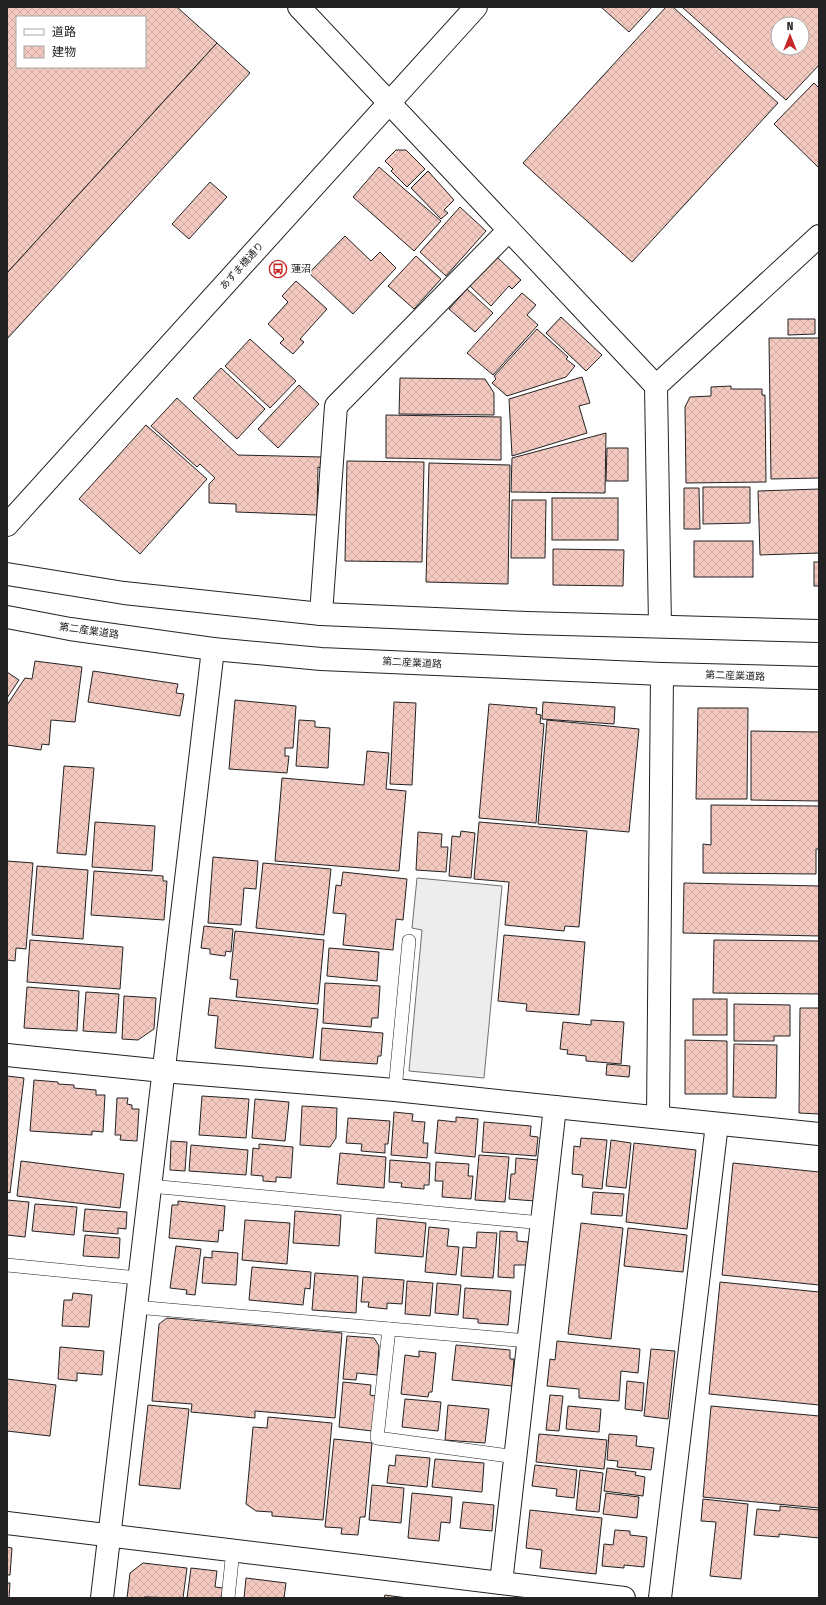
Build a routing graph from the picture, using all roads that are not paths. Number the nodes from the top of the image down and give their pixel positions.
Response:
1 (299, 7) edge
2 (476, 7) edge
3 (390, 103) junction
4 (509, 230) junction
5 (819, 236) edge
6 (656, 386) junction
7 (7, 525) edge
8 (7, 574) edge
9 (321, 614) junction
10 (7, 617) edge
11 (660, 626) junction
12 (819, 631) edge
13 (213, 648) junction
14 (662, 674) junction
15 (819, 678) edge
16 (409, 941) dead end
17 (7, 1055) edge
18 (163, 1071) junction
19 (395, 1090) junction
20 (555, 1108) junction
21 (658, 1117) junction
22 (717, 1124) junction
23 (819, 1134) edge
24 (150, 1186) junction
25 (542, 1224) junction
26 (7, 1265) edge
27 (138, 1278) junction
28 (135, 1307) junction
29 (389, 1329) junction
30 (529, 1341) junction
31 (516, 1457) junction
32 (7, 1523) edge
33 (109, 1535) junction
34 (234, 1550) junction
35 (502, 1583) junction
36 (567, 1595) edge
37 (102, 1598) edge
38 (228, 1598) edge
39 (624, 1598) edge
40 (660, 1598) edge

1 - 3 street
2 - 3 street, あずま橋通り
3 - 4 street
3 - 7 street, あずま橋通り
4 - 6 street
4 - 9 street
5 - 6 street
6 - 11 street
8 - 9 street
9 - 11 street
10 - 13 street, 第二産業道路
11 - 12 street
13 - 14 street, 第二産業道路
13 - 18 street
14 - 15 street, 第二産業道路
14 - 21 street
16 - 19 lane
17 - 18 street
18 - 19 street
18 - 24 street
19 - 20 street
20 - 21 street
20 - 25 street
21 - 22 street
22 - 23 street
22 - 40 street
24 - 25 lane
24 - 27 street
25 - 30 street
26 - 27 lane
27 - 28 street
28 - 29 lane
28 - 33 street
29 - 30 lane
29 - 31 lane
30 - 31 street
31 - 35 street
32 - 33 street
33 - 34 street
33 - 37 street
34 - 35 street
34 - 38 lane
35 - 36 street
36 - 39 street

